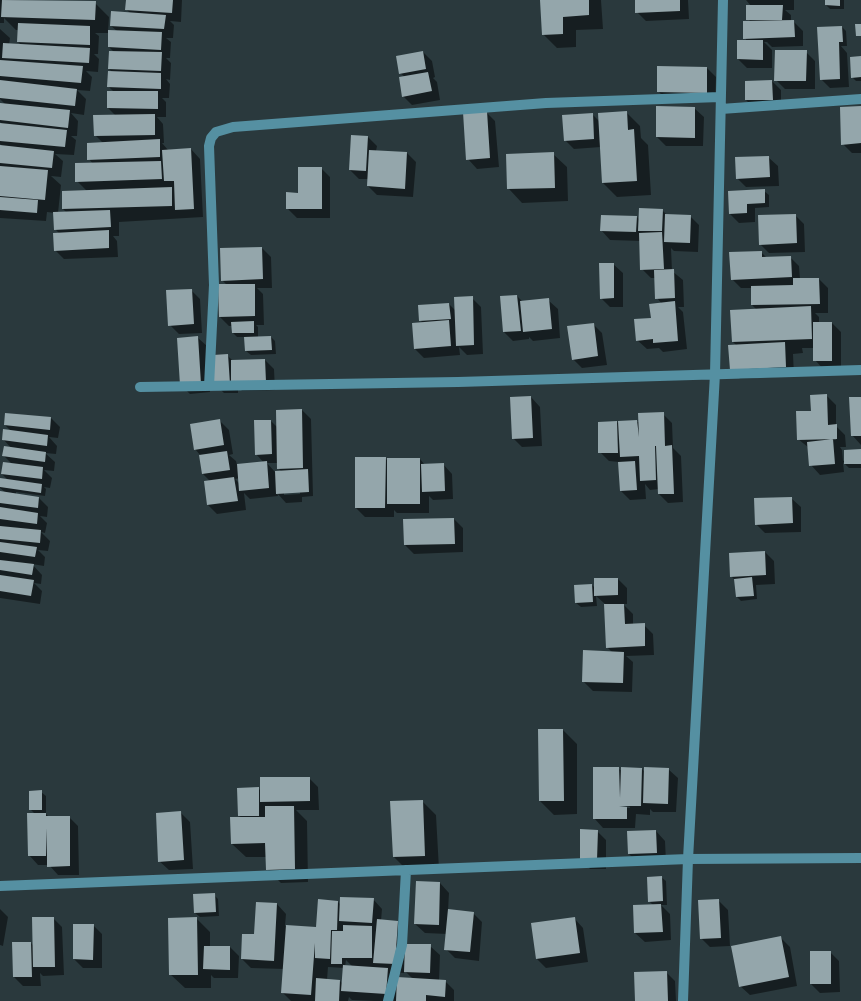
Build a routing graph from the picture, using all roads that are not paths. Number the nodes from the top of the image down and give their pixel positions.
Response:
1 (723, 0) edge
2 (720, 97) junction
3 (861, 99) edge
4 (721, 109) junction
5 (861, 370) edge
6 (715, 374) junction
7 (209, 386) junction
8 (140, 387) dead end
9 (688, 858) junction
10 (861, 858) edge
11 (406, 870) junction
12 (0, 886) edge
13 (388, 1001) edge
14 (683, 1001) edge

1 - 2 street
2 - 4 street
2 - 7 street
3 - 4 street
4 - 6 street
5 - 6 street
6 - 7 street
6 - 9 street
7 - 8 street
9 - 10 street
9 - 11 street
9 - 14 street
11 - 12 street
11 - 13 street

